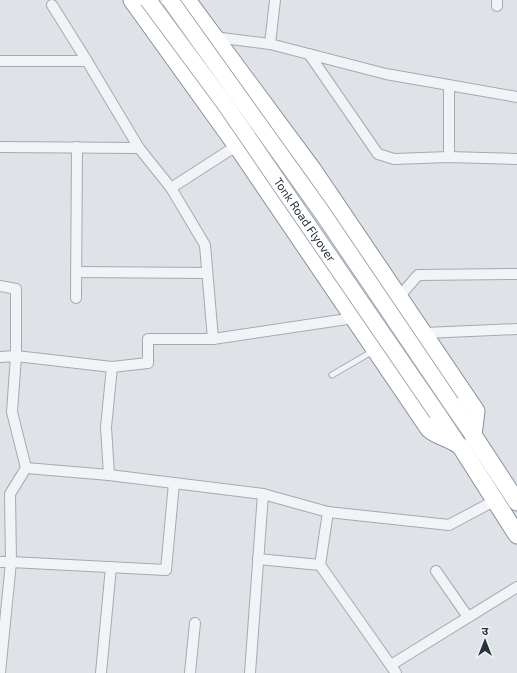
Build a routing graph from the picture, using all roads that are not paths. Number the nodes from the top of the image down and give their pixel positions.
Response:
1 (170, 0) edge
2 (186, 0) edge
3 (275, 0) edge
4 (136, 2) edge
5 (52, 5) dead end
6 (213, 36) junction
7 (270, 44) junction
8 (309, 54) junction
9 (0, 61) edge
10 (87, 61) junction
11 (192, 83) junction
12 (449, 85) junction
13 (517, 97) edge
14 (0, 147) edge
15 (77, 147) junction
16 (140, 148) junction
17 (239, 149) junction
18 (449, 157) junction
19 (517, 159) edge
20 (171, 188) junction
21 (76, 272) junction
22 (207, 273) junction
23 (517, 274) edge
24 (0, 286) edge
25 (399, 297) junction
26 (76, 298) dead end
27 (354, 318) junction
28 (517, 329) edge
29 (425, 333) junction
30 (213, 339) junction
31 (375, 349) junction
32 (16, 356) junction
33 (0, 357) edge
34 (112, 367) junction
35 (332, 375) dead end
36 (473, 435) junction
37 (457, 443) junction
38 (26, 468) junction
39 (109, 475) junction
40 (174, 483) junction
41 (263, 494) junction
42 (494, 501) junction
43 (517, 502) edge
44 (328, 512) junction
45 (517, 535) edge
46 (258, 560) junction
47 (0, 562) edge
48 (11, 562) junction
49 (320, 565) junction
50 (111, 567) junction
51 (436, 571) dead end
52 (517, 587) edge
53 (468, 617) junction
54 (195, 623) dead end
55 (393, 669) edge
56 (0, 673) edge
57 (101, 673) edge
58 (190, 673) edge
59 (250, 673) edge

1 - 36 main road, Tonk Road Flyover, bridge
2 - 6 highway
3 - 7 street
4 - 11 highway
4 - 37 main road, Tonk Road Flyover, bridge
5 - 10 street
6 - 7 street
6 - 11 street
6 - 25 highway
7 - 8 street
8 - 12 street
8 - 18 street
9 - 10 street
10 - 16 street
11 - 17 highway
12 - 13 street
12 - 18 street
14 - 15 street
15 - 16 street
15 - 21 street
16 - 20 street
17 - 20 street
17 - 27 highway
18 - 19 street
20 - 22 street
21 - 22 street
21 - 26 street
22 - 30 street
23 - 25 street
24 - 32 street
25 - 29 highway
27 - 30 street
27 - 31 highway
28 - 29 street
29 - 36 highway
30 - 34 street
31 - 35 lane
31 - 37 highway
32 - 33 street
32 - 34 street
32 - 38 street
34 - 39 street
36 - 43 highway
37 - 42 highway
38 - 39 street
38 - 48 street
39 - 40 street
40 - 41 street
40 - 50 street
41 - 44 street
41 - 46 street
42 - 44 street
42 - 45 highway
44 - 49 street
46 - 49 street
46 - 59 street
47 - 48 street
48 - 50 street
48 - 56 street
49 - 55 street
50 - 57 street
51 - 53 street
52 - 53 street
53 - 55 street
54 - 58 street

